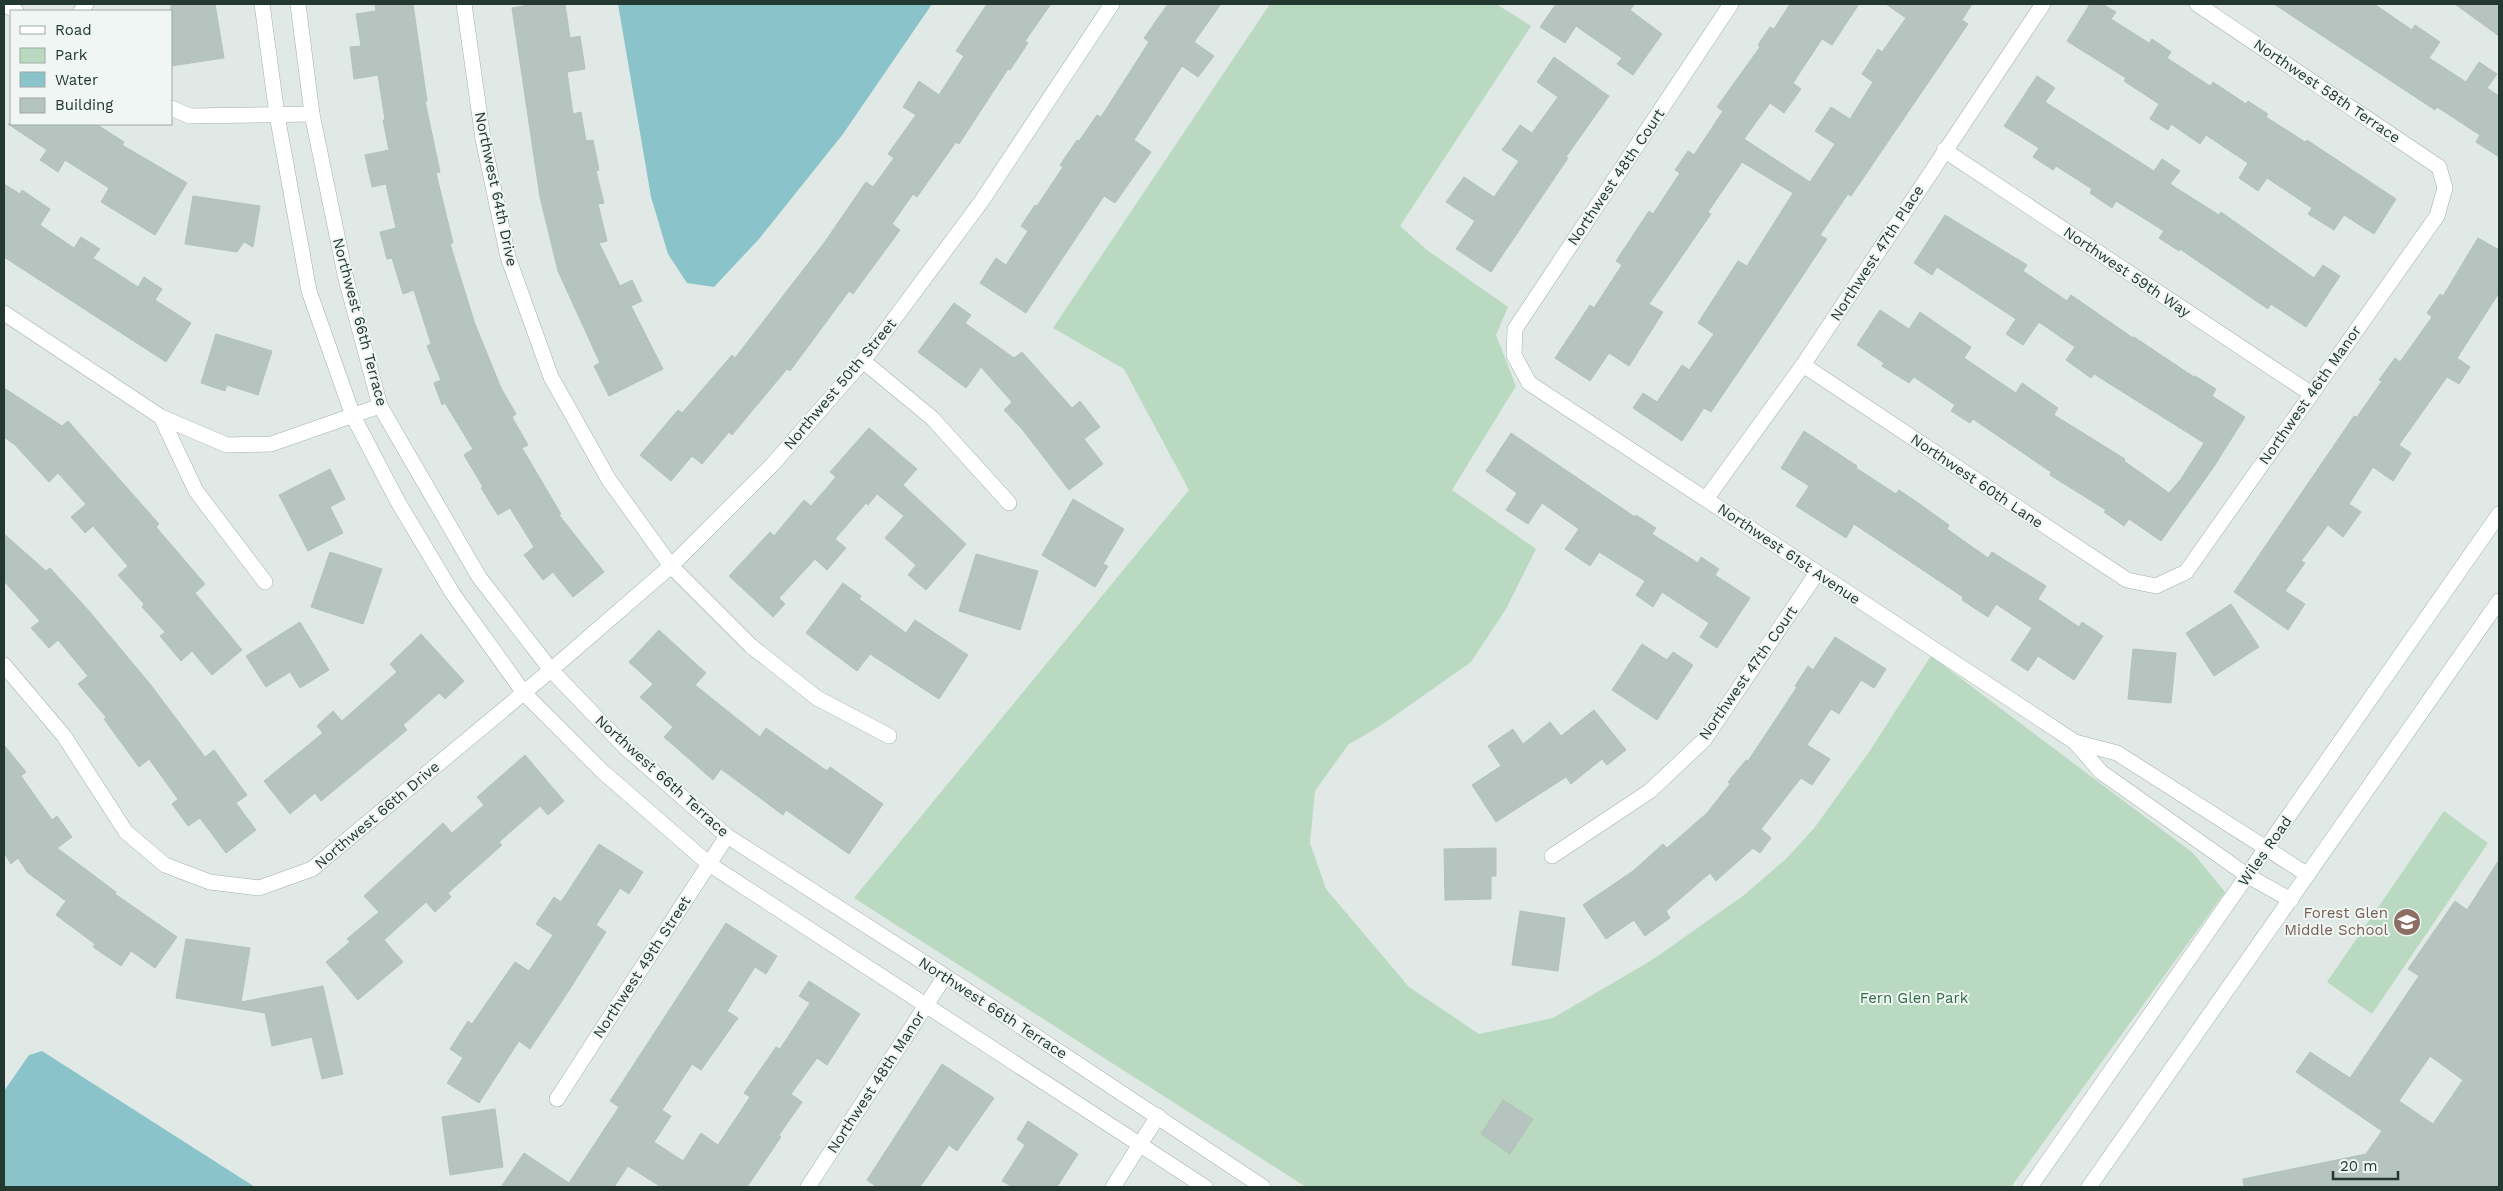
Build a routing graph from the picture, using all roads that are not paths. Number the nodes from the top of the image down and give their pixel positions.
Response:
1 (262, 4) edge
2 (298, 4) edge
3 (464, 4) edge
4 (1112, 4) edge
5 (2043, 4) edge
6 (2197, 4) edge
7 (1727, 5) edge
8 (172, 108) edge
9 (312, 114) junction
10 (277, 115) junction
11 (1944, 150) junction
12 (2445, 188) joint
13 (4, 313) edge
14 (1514, 356) joint
15 (863, 361) junction
16 (1803, 365) junction
17 (2310, 393) junction
18 (380, 406) junction
19 (352, 416) junction
20 (161, 417) junction
21 (1706, 499) junction
22 (1009, 504) dead end
23 (2499, 514) edge
24 (671, 566) junction
25 (1817, 573) junction
26 (265, 582) dead end
27 (2156, 586) joint
28 (2499, 601) edge
29 (4, 665) edge
30 (551, 670) junction
31 (524, 692) junction
32 (888, 736) dead end
33 (2074, 742) junction
34 (727, 836) junction
35 (2267, 848) junction
36 (1552, 856) dead end
37 (709, 864) junction
38 (2308, 875) junction
39 (2248, 876) junction
40 (2291, 900) junction
41 (944, 976) junction
42 (926, 1004) junction
43 (557, 1098) dead end
44 (1158, 1116) junction
45 (1140, 1145) junction
46 (808, 1187) edge
47 (1113, 1187) edge
48 (1205, 1187) edge
49 (1263, 1187) edge
50 (2030, 1187) edge
51 (2090, 1187) edge

1 - 10 street, Northwest 66th Terrace
2 - 9 street, Northwest 66th Terrace
3 - 24 street, Northwest 64th Drive
4 - 15 street, Northwest 50th Street
5 - 11 street, Northwest 47th Place
6 - 12 street, Northwest 58th Terrace
7 - 14 street, Northwest 48th Court
8 - 10 street
9 - 10 street
9 - 18 street, Northwest 66th Terrace
10 - 19 street, Northwest 66th Terrace
11 - 16 street, Northwest 47th Place
11 - 17 street, Northwest 59th Way
12 - 17 street, Northwest 46th Manor
13 - 20 street
14 - 21 street, Northwest 61st Avenue
15 - 22 street
15 - 24 street, Northwest 50th Street
16 - 21 street, Northwest 47th Place
16 - 27 street, Northwest 60th Lane
17 - 27 street, Northwest 46th Manor
18 - 19 street
18 - 30 street, Northwest 66th Terrace
19 - 20 street
19 - 31 street, Northwest 66th Terrace
20 - 26 street
21 - 25 street, Northwest 61st Avenue
23 - 35 street, Wiles Road
24 - 30 street, Northwest 50th Street
24 - 32 street, Northwest 64th Drive
25 - 33 street, Northwest 61st Avenue
25 - 36 street, Northwest 47th Court
28 - 38 street
29 - 31 street, Northwest 66th Drive
30 - 31 street, Northwest 66th Drive
30 - 34 street, Northwest 66th Terrace
31 - 37 street, Northwest 66th Terrace
33 - 35 street, Northwest 61st Avenue
33 - 39 street, Northwest 61st Avenue
34 - 37 street, Northwest 49th Street
34 - 41 street, Northwest 66th Terrace
35 - 38 street, Northwest 61st Avenue
35 - 39 street, Wiles Road
37 - 42 street, Northwest 66th Terrace
37 - 43 street, Northwest 49th Street
38 - 40 street
39 - 40 street, Northwest 61st Avenue
39 - 50 street, Wiles Road
40 - 51 street
41 - 42 street, Northwest 48th Manor
41 - 44 street, Northwest 66th Terrace
42 - 45 street, Northwest 66th Terrace
42 - 46 street, Northwest 48th Manor
44 - 45 street
44 - 49 street, Northwest 66th Terrace
45 - 47 street
45 - 48 street, Northwest 66th Terrace

